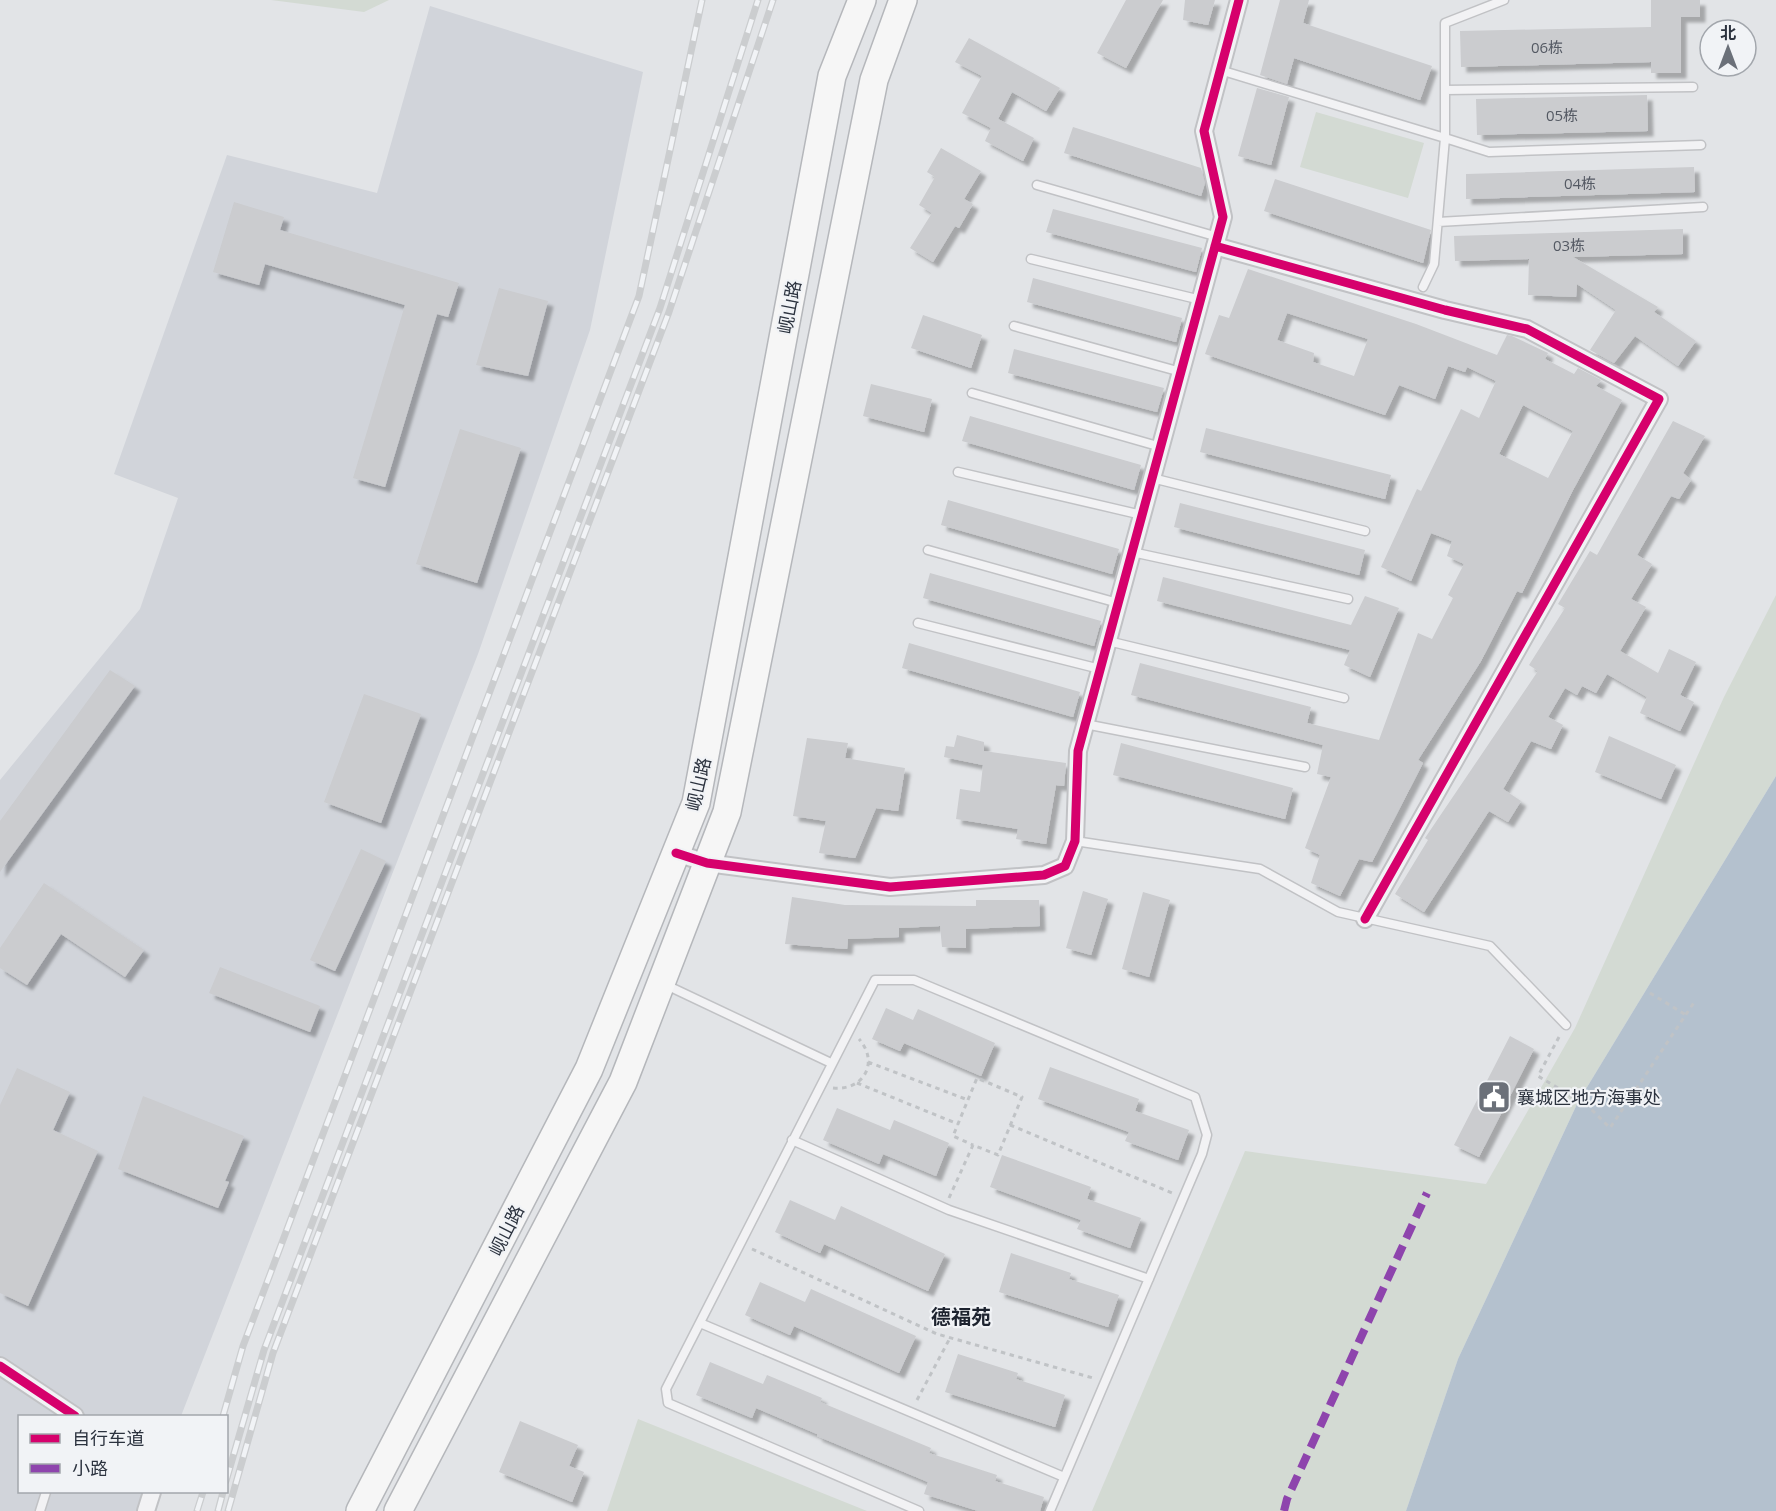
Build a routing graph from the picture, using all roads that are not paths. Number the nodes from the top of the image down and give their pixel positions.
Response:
1 (862, 0) edge
2 (903, 0) edge
3 (1239, 0) edge
4 (1504, 0) edge
5 (1220, 70) junction
6 (1693, 87) dead end
7 (1445, 90) junction
8 (1445, 138) junction
9 (1701, 145) dead end
10 (1036, 185) dead end
11 (1703, 207) dead end
12 (1438, 222) junction
13 (1217, 241) junction
14 (1031, 259) dead end
15 (1423, 287) dead end
16 (1201, 300) junction
17 (1014, 326) dead end
18 (1181, 372) junction
19 (972, 393) dead end
20 (1161, 447) junction
21 (958, 472) dead end
22 (1152, 478) junction
23 (1142, 515) junction
24 (1365, 531) dead end
25 (928, 550) dead end
26 (1132, 552) junction
27 (1348, 599) dead end
28 (1118, 603) junction
29 (918, 623) dead end
30 (1108, 641) junction
31 (1100, 669) junction
32 (1344, 698) dead end
33 (1085, 724) junction
34 (1305, 767) dead end
35 (1075, 841) junction
36 (676, 853) junction
37 (707, 863) junction
38 (1365, 919) junction
39 (661, 983) junction
40 (1566, 1025) road end
41 (831, 1063) junction
42 (792, 1140) junction
43 (1149, 1280) junction
44 (700, 1323) junction
45 (0, 1366) edge
46 (72, 1415) edge
47 (1064, 1477) junction
48 (45, 1493) edge
49 (151, 1493) edge
50 (40, 1511) edge
51 (146, 1511) edge
52 (360, 1511) edge
53 (398, 1511) edge
54 (918, 1511) edge
55 (1050, 1511) edge

1 - 36 highway, 岘山路
2 - 37 highway, 岘山路
3 - 5 street
4 - 7 lane
5 - 8 lane
5 - 13 street
6 - 7 lane
7 - 8 lane
8 - 9 lane
8 - 12 lane
10 - 13 lane
11 - 12 lane
12 - 15 lane
13 - 16 street
13 - 38 street
14 - 16 lane
16 - 18 street
17 - 18 lane
18 - 20 street
19 - 20 lane
20 - 22 street
21 - 23 lane
22 - 23 street
22 - 24 lane
23 - 26 street
25 - 28 lane
26 - 27 lane
26 - 28 street
28 - 30 street
29 - 31 lane
30 - 31 street
30 - 32 lane
31 - 33 street
33 - 34 lane
33 - 35 street
35 - 37 street
35 - 38 lane
36 - 37 street
36 - 52 highway, 岘山路
37 - 39 highway, 岘山路
38 - 40 lane
39 - 41 lane
39 - 53 highway, 岘山路
41 - 42 lane
41 - 43 lane
42 - 43 lane
42 - 44 lane
43 - 47 lane
44 - 47 lane
44 - 54 lane
45 - 46 street
47 - 55 lane
48 - 50 lane
49 - 51 street

